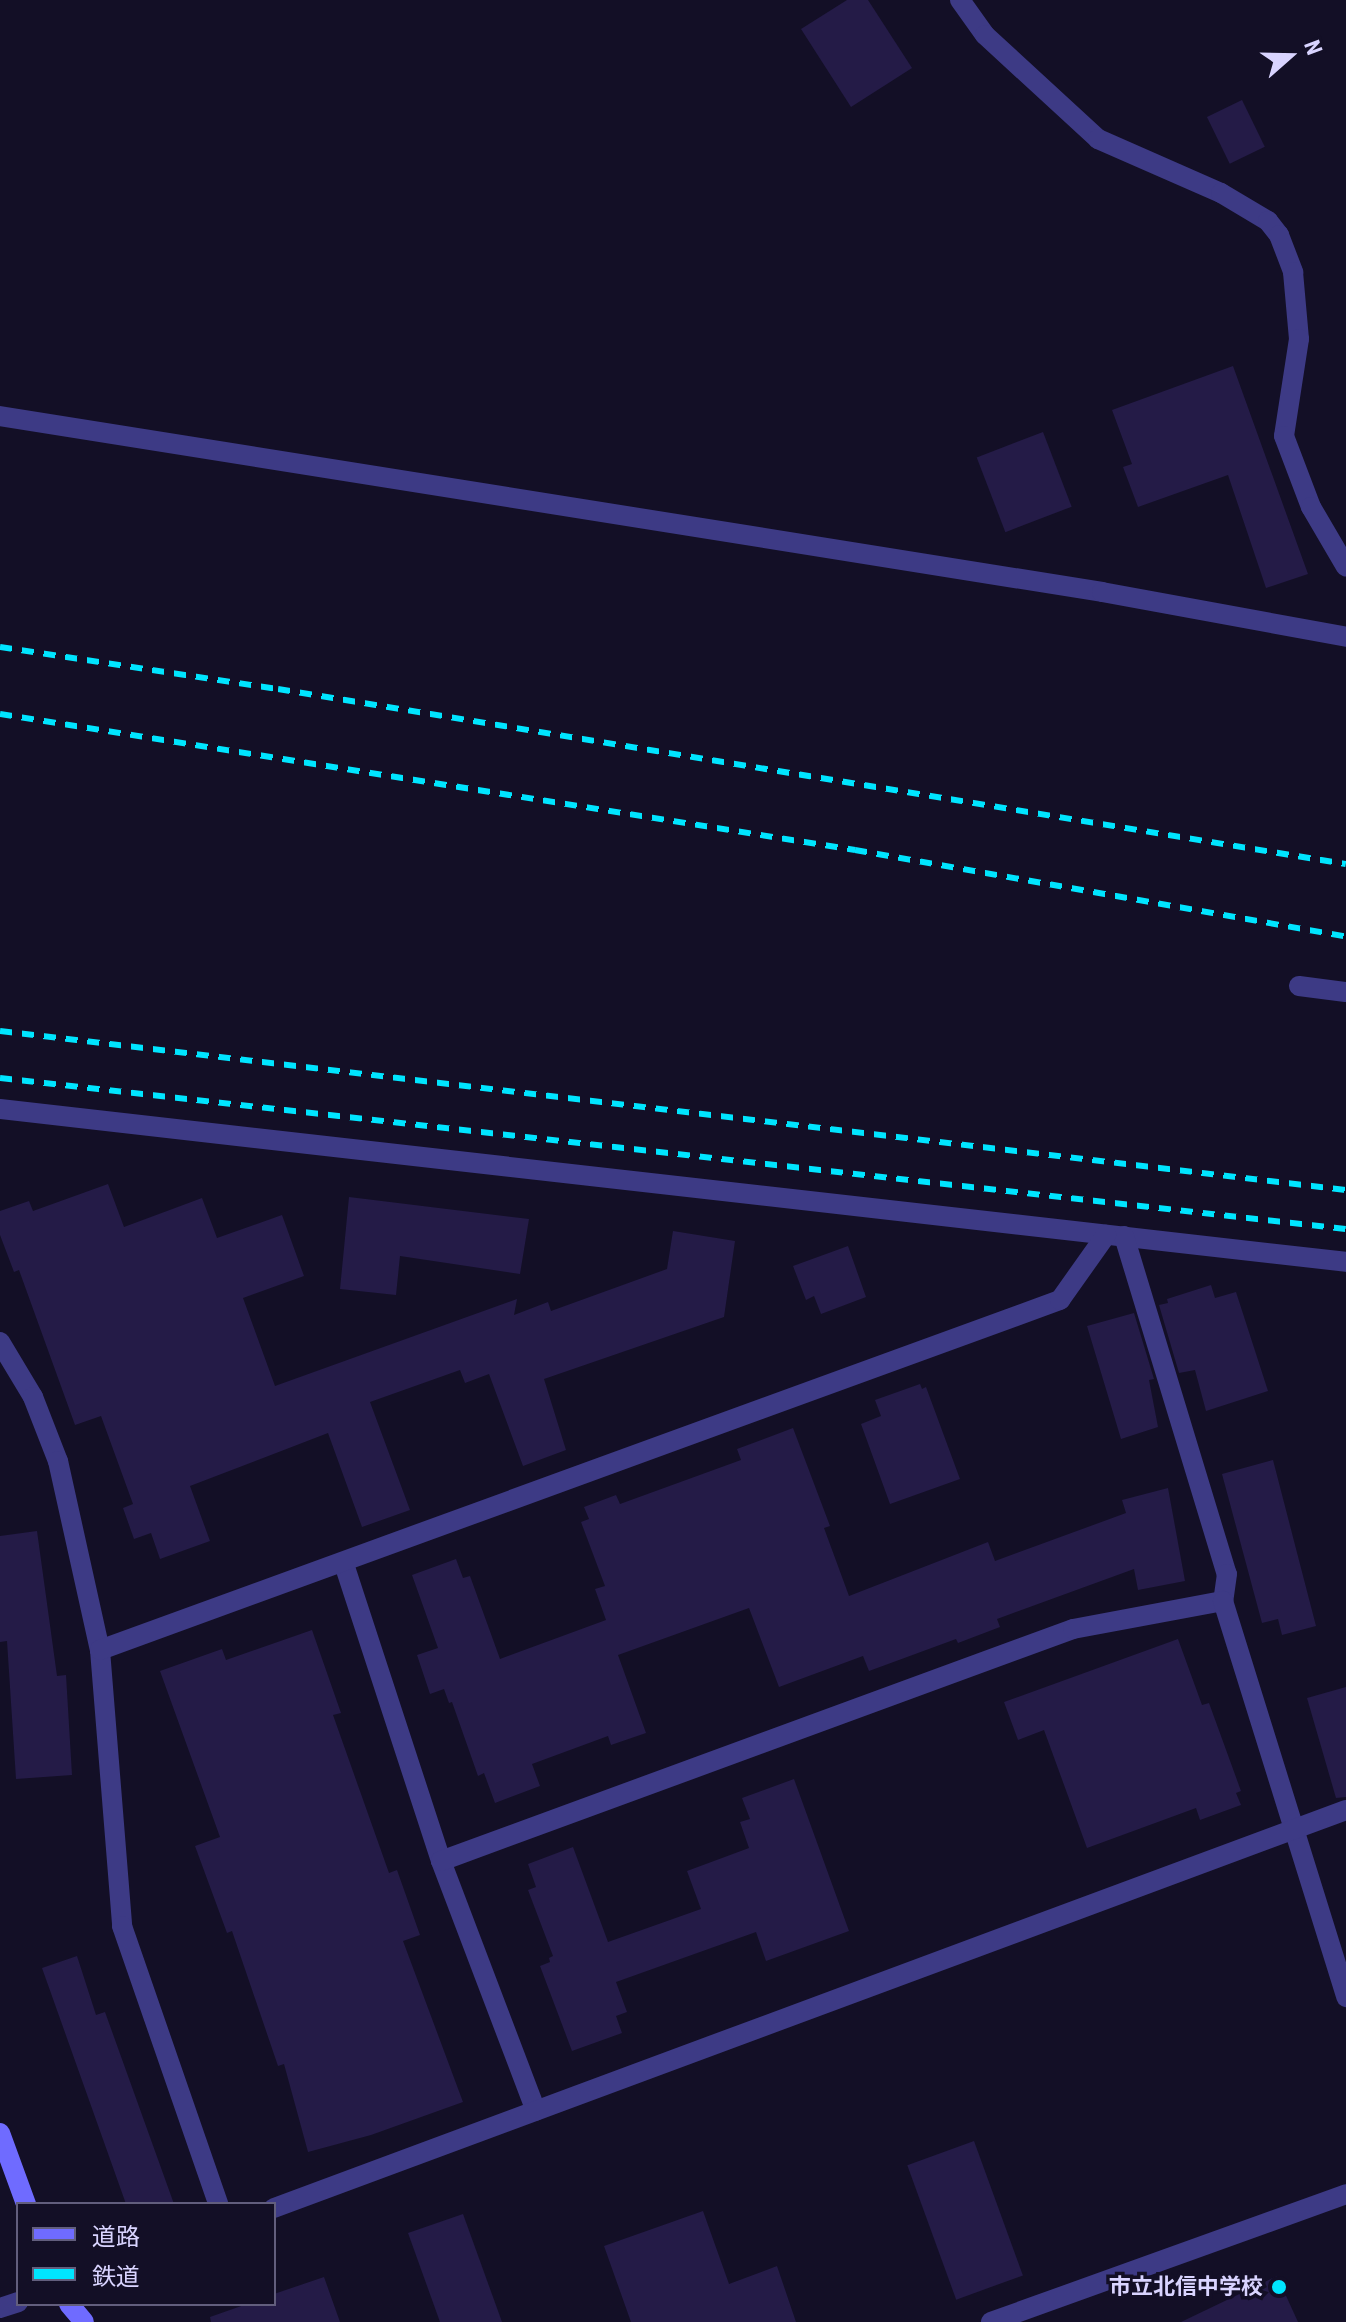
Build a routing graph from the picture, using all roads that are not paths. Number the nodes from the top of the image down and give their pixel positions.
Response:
1 (960, 0) edge
2 (0, 416) edge
3 (1346, 567) edge
4 (1346, 637) edge
5 (1299, 986) dead end
6 (1346, 992) edge
7 (0, 1109) edge
8 (1115, 1236) junction
9 (1346, 1262) edge
10 (0, 1342) edge
11 (344, 1564) junction
12 (1223, 1601) junction
13 (100, 1650) junction
14 (1346, 1810) edge
15 (1294, 1829) junction
16 (441, 1861) junction
17 (1346, 1997) edge
18 (536, 2111) junction
19 (0, 2133) edge
20 (1346, 2194) edge
21 (25, 2202) edge
22 (217, 2202) edge
23 (276, 2207) edge
24 (71, 2306) edge
25 (84, 2322) edge
26 (991, 2322) edge

1 - 3 street
2 - 4 street
5 - 6 street
7 - 8 street
8 - 9 street
8 - 11 street
8 - 12 street
10 - 13 street
11 - 13 street
11 - 16 street
12 - 15 street
12 - 16 street
13 - 22 street
14 - 15 street
15 - 17 street
15 - 18 street
16 - 18 street
18 - 23 street
19 - 21 main road
20 - 26 street
24 - 25 main road

